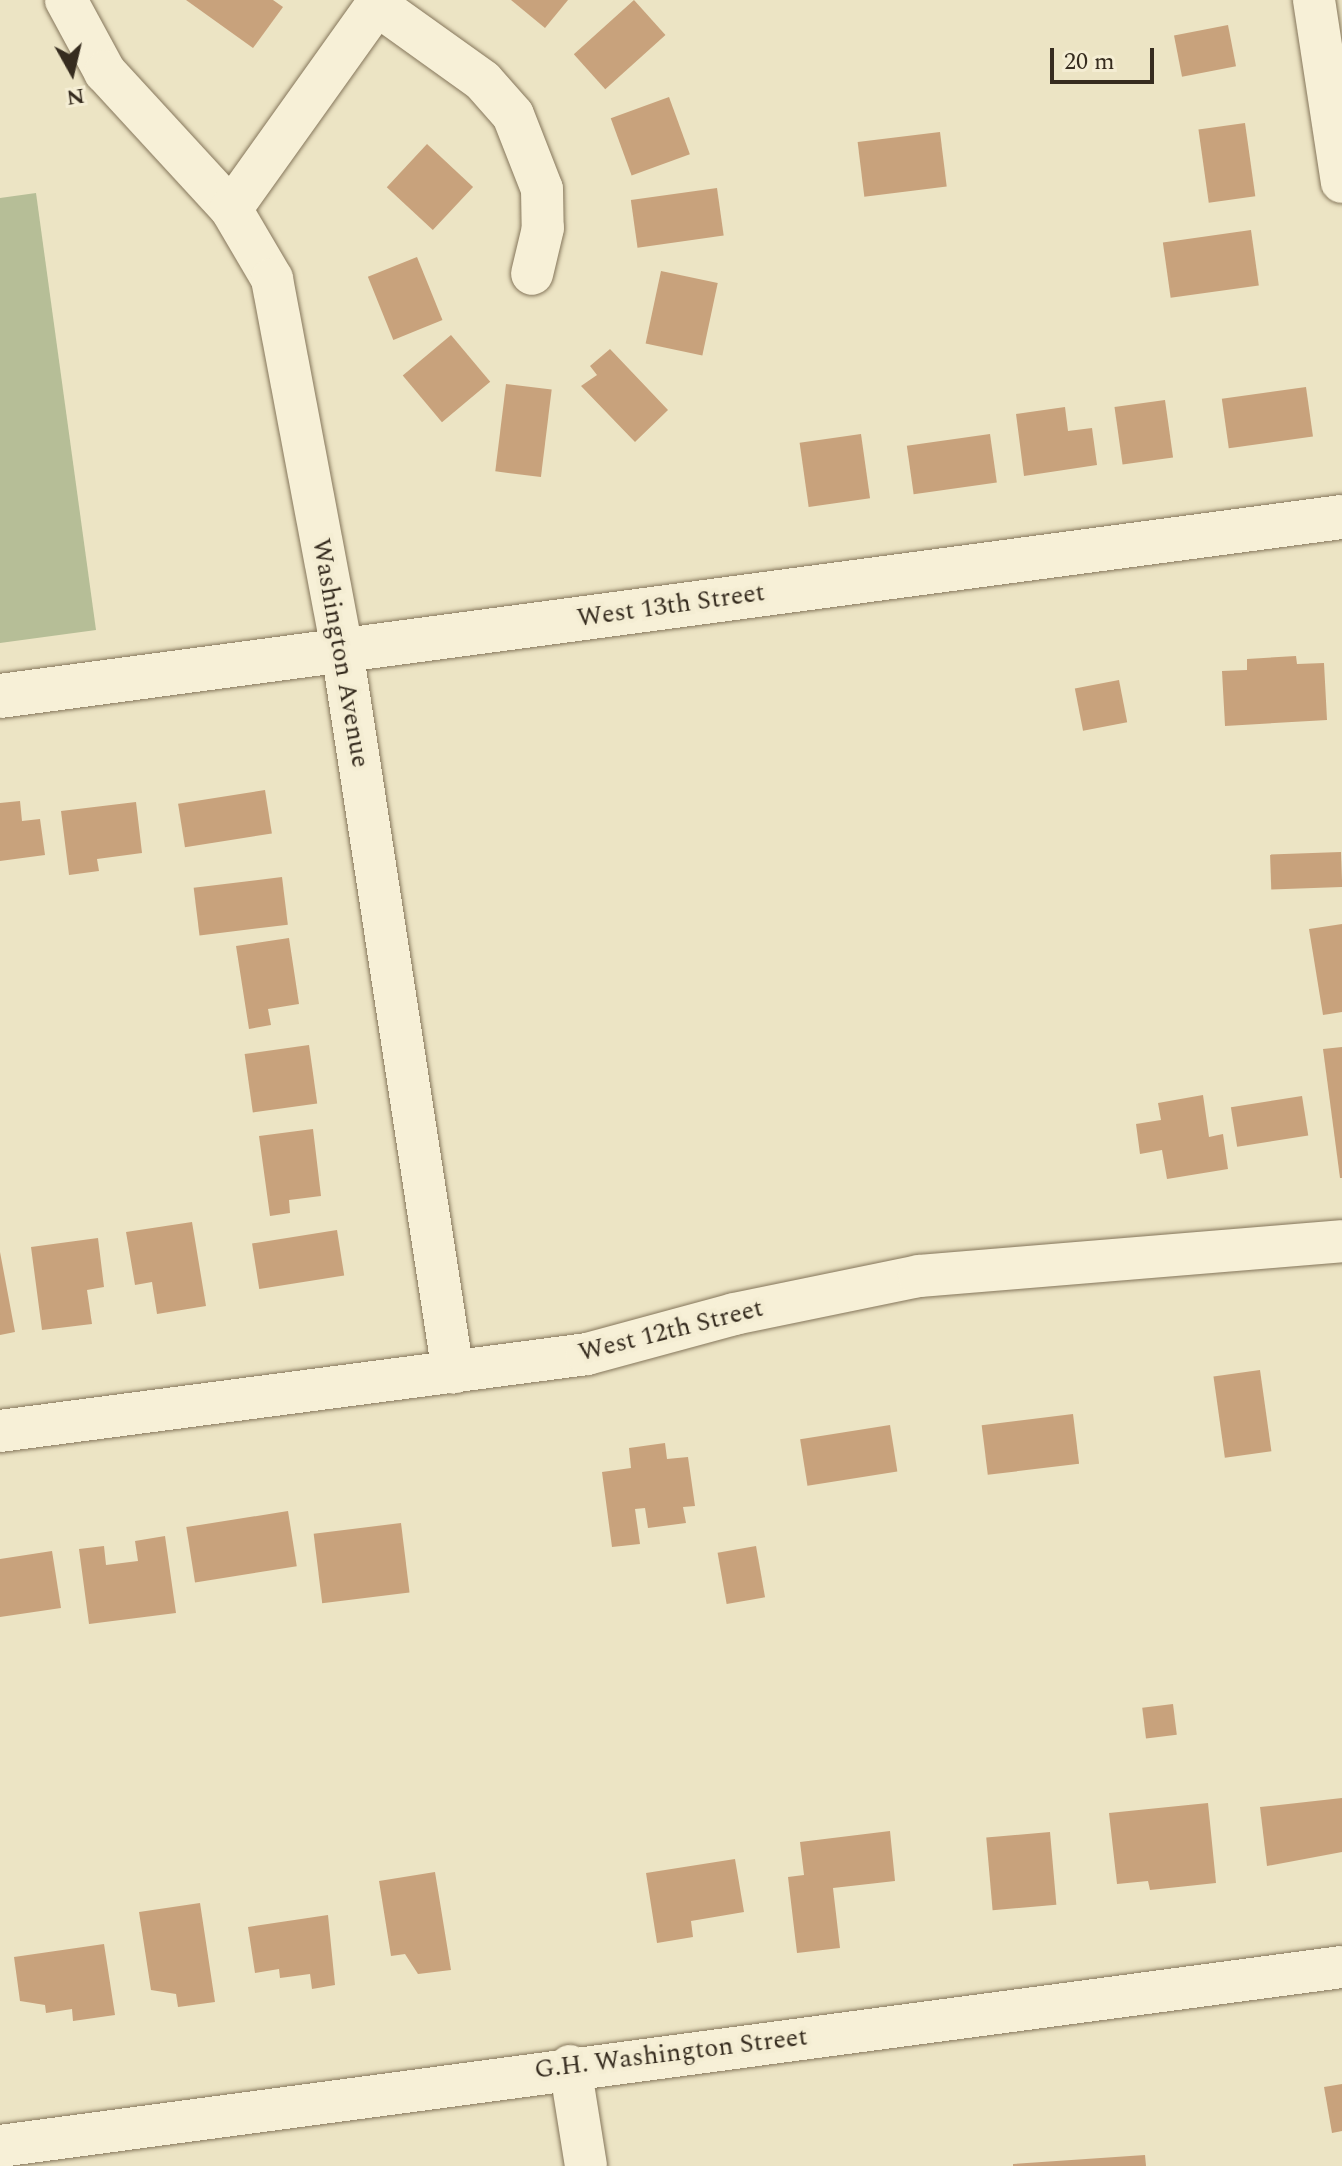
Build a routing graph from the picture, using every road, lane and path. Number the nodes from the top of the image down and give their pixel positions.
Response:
1 (66, 0) edge
2 (1314, 0) edge
3 (378, 3) edge
4 (1342, 182) edge
5 (231, 209) junction
6 (532, 274) dead end
7 (1342, 517) edge
8 (342, 650) junction
9 (0, 696) edge
10 (1342, 1241) edge
11 (453, 1373) junction
12 (0, 1431) edge
13 (1342, 1967) edge
14 (570, 2066) junction
15 (0, 2146) edge
16 (586, 2166) edge

1 - 5 street, Washington Avenue
2 - 4 street
3 - 5 street
3 - 6 street
5 - 8 street, Washington Avenue
7 - 8 street, West 13th Street
8 - 9 street, West 13th Street
8 - 11 street, Washington Avenue
10 - 11 street, West 12th Street
11 - 12 street, West 12th Street
13 - 14 street, G.H. Washington Street
14 - 15 street, G.H. Washington Street
14 - 16 street

